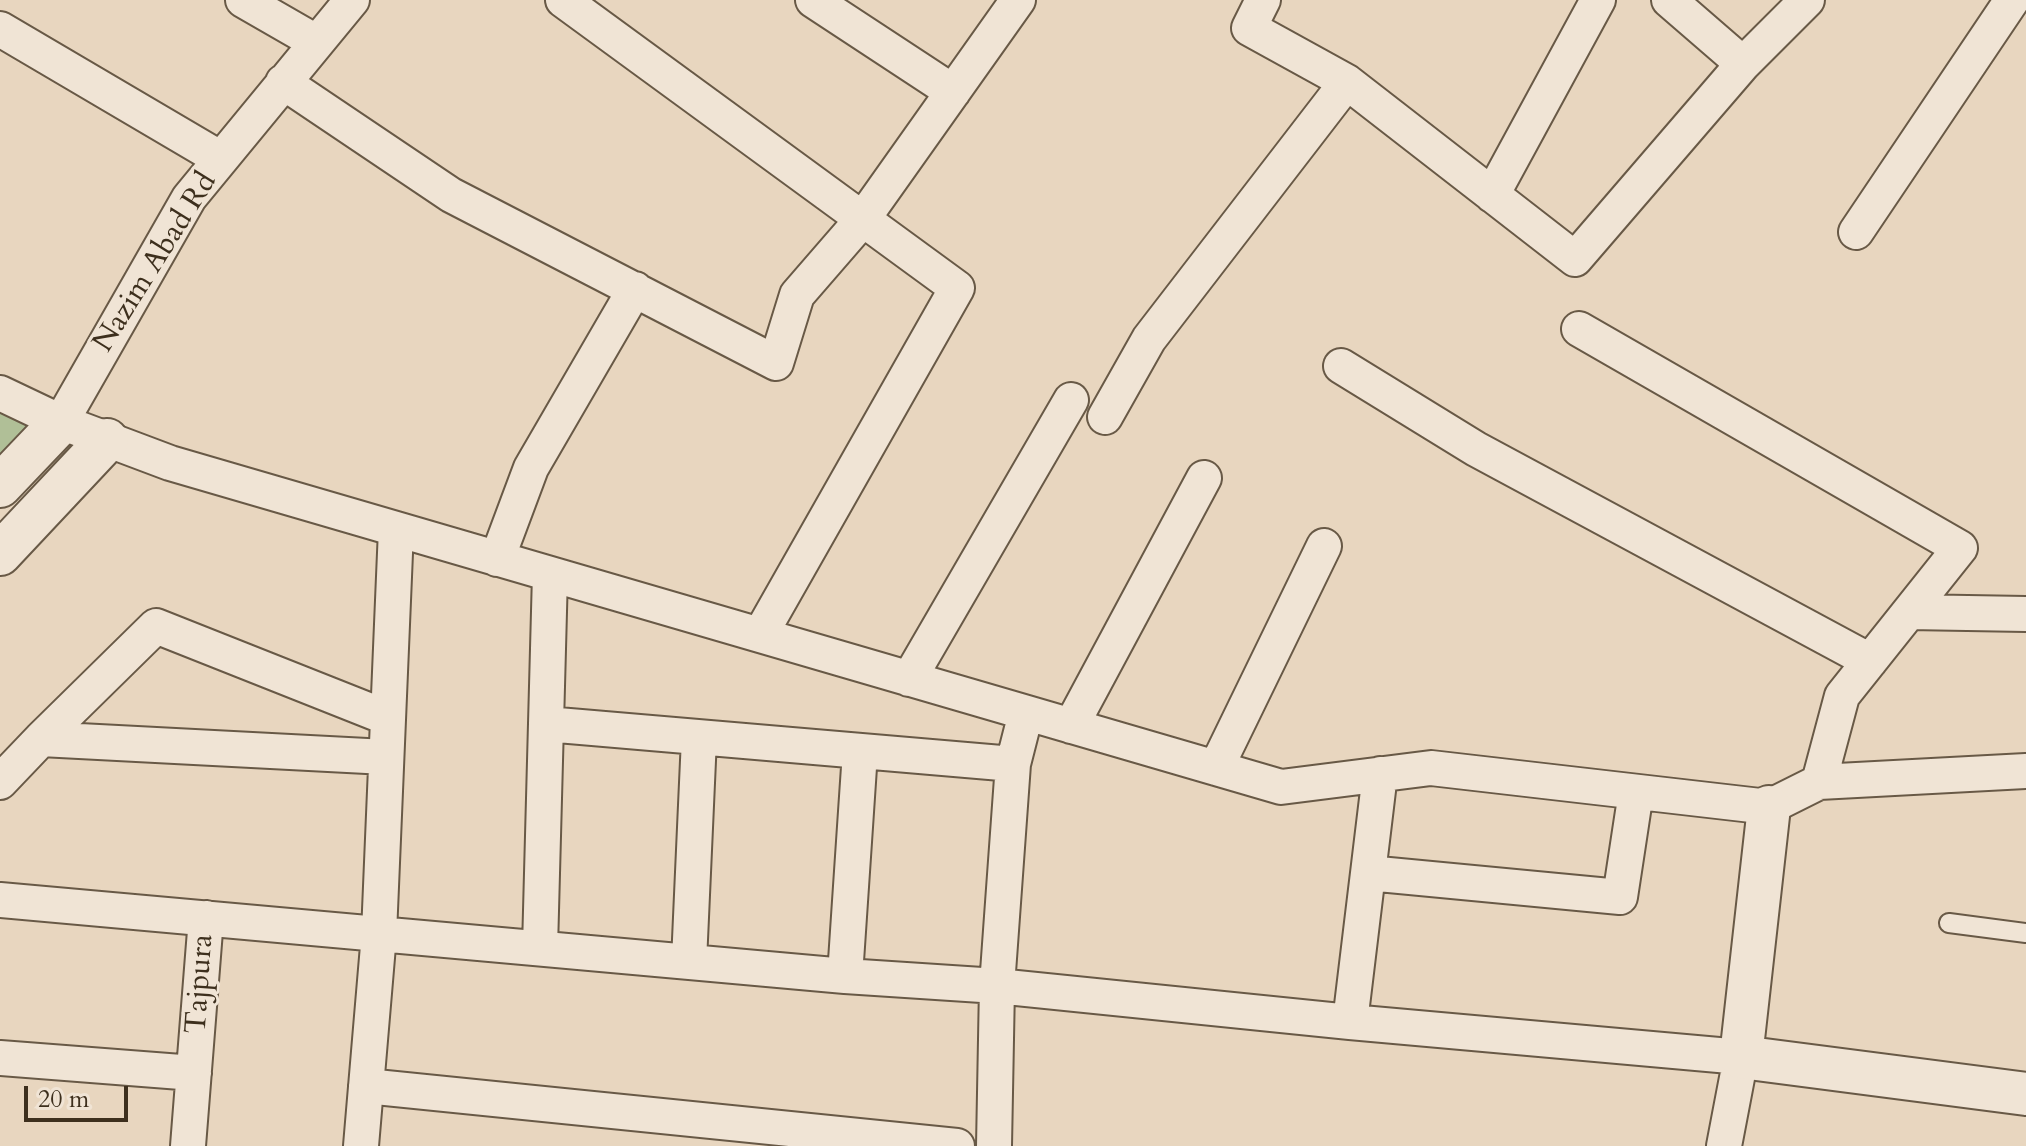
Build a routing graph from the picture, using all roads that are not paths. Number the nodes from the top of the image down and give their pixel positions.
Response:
1 (243, 0) edge
2 (352, 0) edge
3 (563, 0) edge
4 (813, 0) edge
5 (1018, 0) edge
6 (1263, 0) edge
7 (1598, 0) edge
8 (1669, 0) edge
9 (1807, 0) edge
10 (2012, 0) edge
11 (0, 29) edge
12 (316, 42) junction
13 (1743, 64) junction
14 (283, 82) junction
15 (1347, 82) junction
16 (953, 92) junction
17 (221, 159) junction
18 (1492, 195) junction
19 (862, 220) junction
20 (1856, 232) dead end
21 (635, 289) junction
22 (1579, 329) dead end
23 (1341, 366) dead end
24 (0, 393) edge
25 (1071, 400) dead end
26 (1105, 417) dead end
27 (61, 422) junction
28 (107, 440) junction
29 (1204, 478) dead end
30 (0, 486) edge
31 (396, 529) junction
32 (1324, 546) dead end
33 (0, 554) edge
34 (497, 559) junction
35 (550, 574) junction
36 (1909, 612) junction
37 (2026, 614) edge
38 (760, 635) junction
39 (1870, 661) junction
40 (909, 679) junction
41 (1026, 713) junction
42 (388, 718) junction
43 (546, 724) junction
44 (1071, 726) junction
45 (699, 738) junction
46 (41, 739) junction
47 (860, 752) junction
48 (386, 757) junction
49 (1013, 764) junction
50 (1216, 768) junction
51 (2026, 771) edge
52 (1380, 774) junction
53 (0, 782) edge
54 (1819, 782) junction
55 (1636, 792) junction
56 (1769, 807) junction
57 (1368, 873) junction
58 (0, 900) edge
59 (206, 918) junction
60 (1949, 923) dead end
61 (2026, 933) edge
62 (379, 934) junction
63 (540, 948) junction
64 (689, 962) junction
65 (845, 976) junction
66 (997, 986) junction
67 (1350, 1022) junction
68 (1741, 1057) junction
69 (0, 1058) edge
70 (194, 1073) junction
71 (366, 1086) junction
72 (2026, 1094) edge
73 (778, 1136) edge
74 (188, 1146) edge
75 (361, 1146) edge
76 (957, 1146) edge
77 (994, 1146) edge
78 (1724, 1146) edge

1 - 12 street
2 - 12 street, Nazim Abad Rd
3 - 19 street
4 - 16 street
5 - 16 street
6 - 15 street
7 - 18 street
8 - 13 street
9 - 13 street
10 - 20 street
11 - 17 street
12 - 14 street, Nazim Abad Rd
13 - 18 street
14 - 17 street, Nazim Abad Rd
14 - 21 street
15 - 18 street
15 - 26 street
16 - 19 street
17 - 27 street, Nazim Abad Rd
19 - 21 street
19 - 38 street
21 - 34 street
22 - 36 street
23 - 39 street
24 - 27 street
25 - 40 street
27 - 28 street
27 - 30 street
28 - 31 street
28 - 33 street
29 - 44 street
31 - 34 street
31 - 42 street
32 - 50 street
34 - 35 street
35 - 38 street
35 - 43 street
36 - 37 street
36 - 39 street
38 - 40 street
39 - 54 street
40 - 41 street
41 - 44 street
41 - 49 street
42 - 46 street
42 - 48 street
43 - 45 street
43 - 63 street
44 - 50 street
45 - 47 street
45 - 64 street
46 - 48 street
46 - 53 street
47 - 49 street
47 - 65 street
48 - 62 street
49 - 66 street
50 - 52 street
51 - 54 street
52 - 55 street
52 - 57 street
54 - 56 street
55 - 56 street
55 - 57 street
56 - 68 street
57 - 67 street
58 - 59 street
59 - 62 street
59 - 70 street, Tajpura
60 - 61 lane
62 - 63 street
62 - 71 street
63 - 64 street
64 - 65 street
65 - 66 street
66 - 67 street
66 - 77 street
67 - 68 street
68 - 72 street
68 - 78 street
69 - 70 street
70 - 74 street, Tajpura
71 - 73 street
71 - 75 street
73 - 76 street

